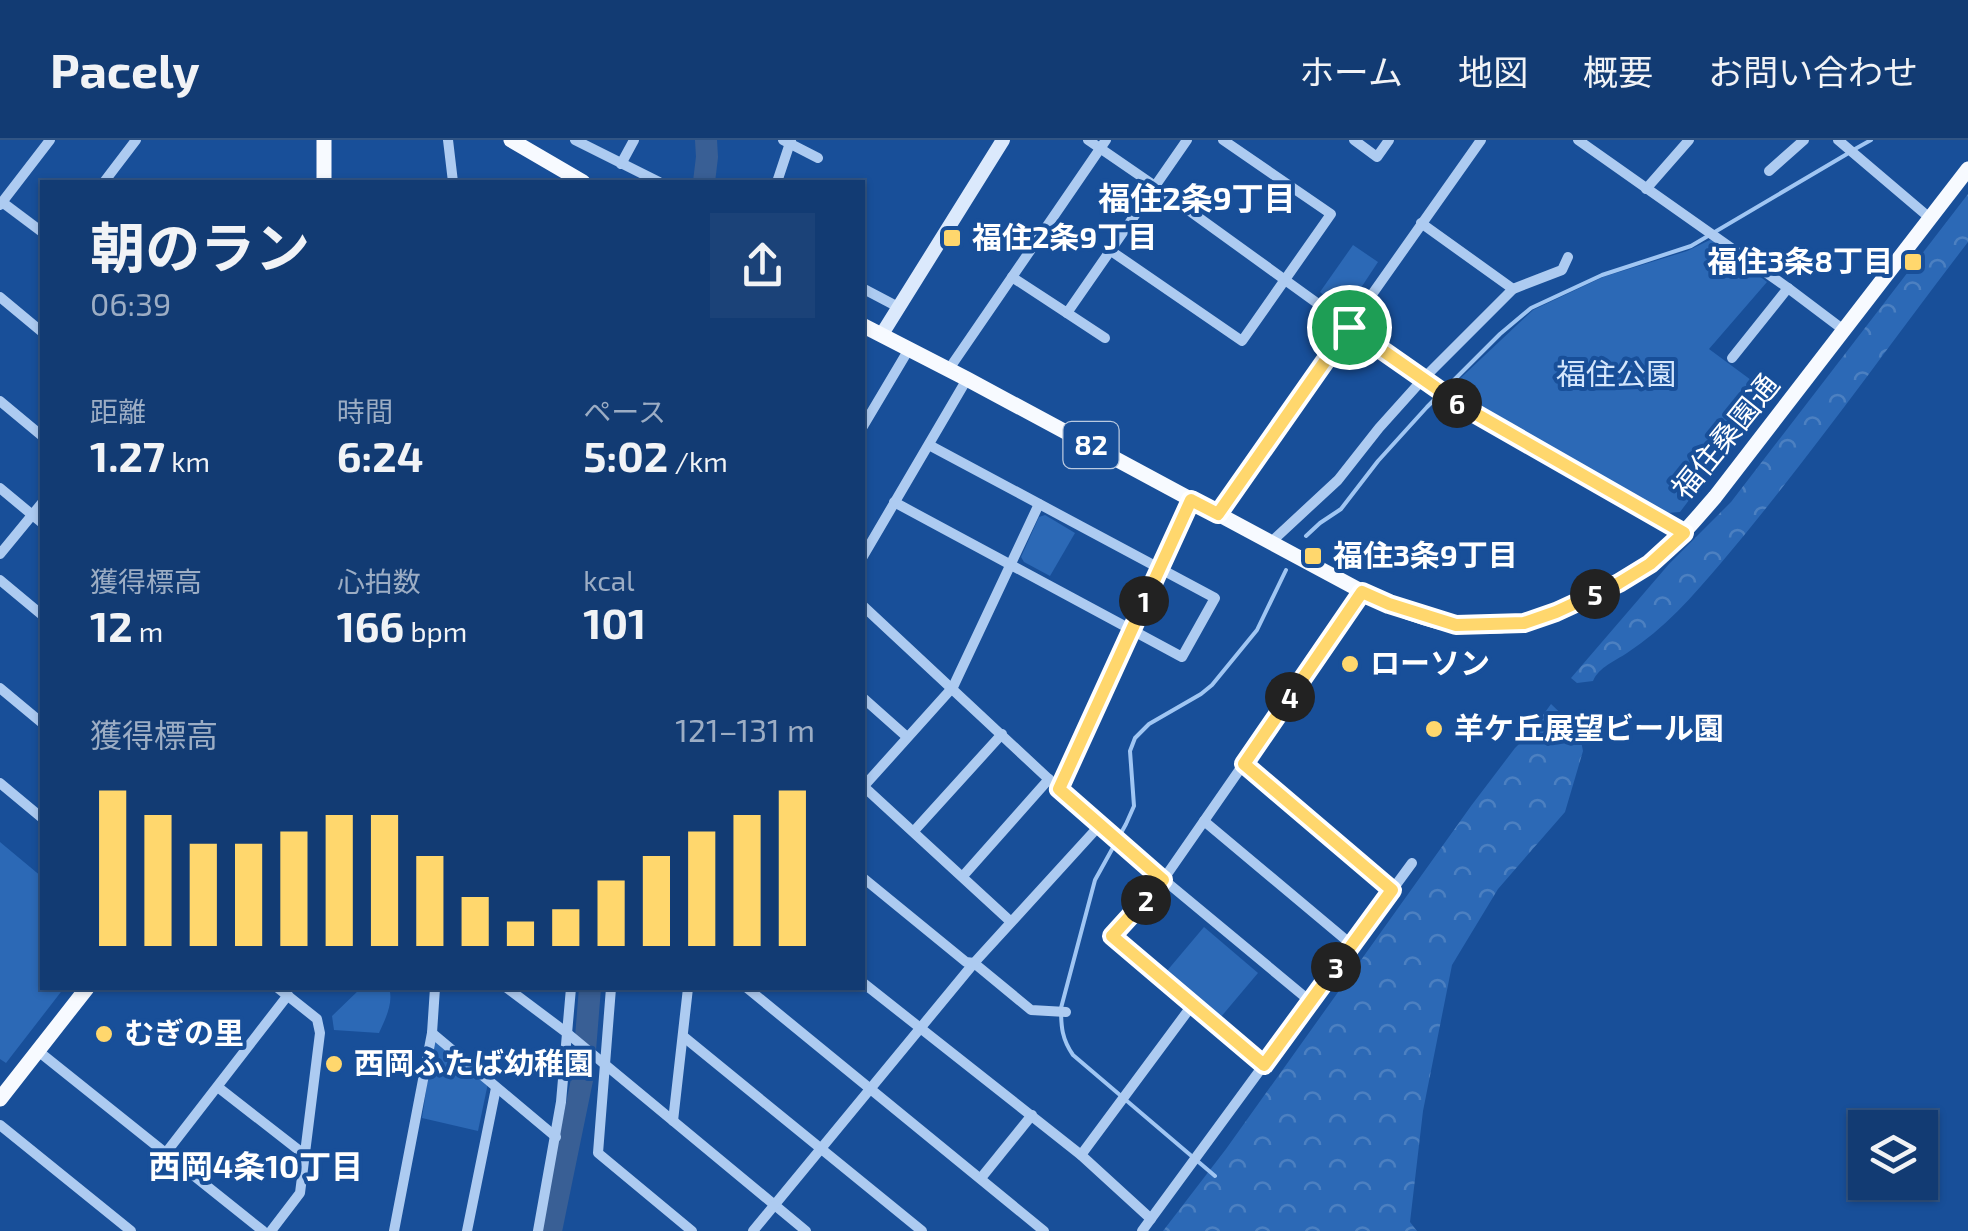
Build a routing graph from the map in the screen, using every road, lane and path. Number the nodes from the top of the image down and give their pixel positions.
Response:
1 (50, 140) edge
2 (136, 140) edge
3 (324, 140) edge
4 (448, 140) edge
5 (511, 140) edge
6 (574, 140) edge
7 (634, 140) edge
8 (1002, 140) edge
9 (1088, 140) edge
10 (1187, 140) edge
11 (1224, 140) edge
12 (1354, 140) edge
13 (1389, 140) edge
14 (1481, 140) edge
15 (1690, 140) edge
16 (1804, 140) edge
17 (788, 141) edge
18 (1584, 142) edge
19 (1103, 144) edge
20 (1842, 144) edge
21 (818, 158) dead end
22 (622, 164) junction
23 (1968, 169) edge
24 (1769, 171) dead end
25 (106, 180) edge
26 (324, 180) edge
27 (453, 180) edge
28 (579, 180) edge
29 (655, 180) edge
30 (778, 180) edge
31 (1156, 186) junction
32 (1646, 189) junction
33 (1, 203) edge
34 (1931, 219) junction
35 (1422, 223) junction
36 (40, 231) edge
37 (1111, 250) junction
38 (1568, 257) dead end
39 (1012, 277) junction
40 (1286, 281) junction
41 (1788, 288) junction
42 (1512, 289) junction
43 (865, 290) edge
44 (0, 297) edge
45 (900, 308) junction
46 (1067, 313) junction
47 (865, 326) edge
48 (1349, 327) junction
49 (40, 330) edge
50 (1845, 331) junction
51 (882, 334) junction
52 (1104, 338) dead end
53 (910, 349) junction
54 (1732, 358) dead end
55 (949, 369) junction
56 (967, 378) junction
57 (1423, 379) junction
58 (0, 401) edge
59 (865, 423) edge
60 (40, 434) edge
61 (929, 444) junction
62 (0, 488) edge
63 (1191, 500) junction
64 (894, 502) junction
65 (1038, 504) junction
66 (1218, 514) junction
67 (38, 519) edge
68 (1684, 533) junction
69 (1269, 544) junction
70 (865, 553) edge
71 (0, 554) edge
72 (1010, 565) junction
73 (1159, 568) junction
74 (0, 580) edge
75 (1362, 592) junction
76 (865, 608) edge
77 (40, 613) edge
78 (1131, 628) junction
79 (0, 688) edge
80 (952, 688) junction
81 (865, 700) edge
82 (40, 721) edge
83 (1002, 734) junction
84 (907, 737) junction
85 (1244, 764) junction
86 (1050, 779) junction
87 (0, 783) edge
88 (865, 785) edge
89 (865, 787) edge
90 (1059, 789) junction
91 (40, 816) edge
92 (1204, 821) junction
93 (1099, 826) junction
94 (914, 831) junction
95 (1412, 863) dead end
96 (963, 876) junction
97 (865, 879) edge
98 (1163, 880) junction
99 (1392, 890) junction
100 (1010, 921) junction
101 (1352, 945) junction
102 (974, 963) junction
103 (865, 984) edge
104 (85, 990) edge
105 (435, 990) edge
106 (511, 990) edge
107 (571, 990) edge
108 (611, 990) edge
109 (688, 990) edge
110 (750, 990) edge
111 (283, 991) edge
112 (1310, 1002) junction
113 (1193, 1004) junction
114 (1059, 1011) dead end
115 (919, 1029) junction
116 (432, 1033) junction
117 (569, 1036) junction
118 (684, 1037) junction
119 (38, 1051) junction
120 (602, 1062) junction
121 (1264, 1065) junction
122 (219, 1088) junction
123 (496, 1088) junction
124 (870, 1088) junction
125 (0, 1100) edge
126 (1032, 1115) junction
127 (673, 1121) junction
128 (0, 1126) edge
129 (556, 1136) junction
130 (821, 1148) junction
131 (165, 1154) junction
132 (305, 1155) junction
133 (1081, 1155) junction
134 (981, 1178) junction
135 (775, 1205) junction
136 (1151, 1219) junction
137 (131, 1231) edge
138 (263, 1231) edge
139 (271, 1231) edge
140 (394, 1231) edge
141 (466, 1231) edge
142 (538, 1231) edge
143 (692, 1231) edge
144 (753, 1231) edge
145 (806, 1231) edge
146 (922, 1231) edge
147 (1044, 1231) edge
148 (1142, 1231) edge

1 - 33 street
2 - 25 street
3 - 26 main road
4 - 27 street
5 - 28 main road
6 - 22 street
7 - 22 street
8 - 45 street
9 - 19 street
10 - 31 street
11 - 40 street
12 - 13 street
14 - 35 street
15 - 32 street
16 - 24 street
17 - 21 street
17 - 30 street
18 - 32 street
19 - 31 street
19 - 39 street
20 - 34 street
22 - 29 street
23 - 34 main road, 福住桑園通 / 82
31 - 37 street
31 - 40 street
32 - 41 street
33 - 36 street
34 - 50 main road, 福住桑園通 / 82
35 - 42 street
35 - 48 street
37 - 40 street
37 - 46 street
38 - 42 street
39 - 46 street
39 - 55 street
40 - 48 street
41 - 50 street
41 - 54 street
42 - 57 street
43 - 45 street
44 - 49 street
45 - 51 street
46 - 52 street
47 - 51 main road, 福住桑園通 / 82
48 - 57 street
48 - 66 street
50 - 68 main road, 福住桑園通 / 82
51 - 53 main road, 福住桑園通 / 82
53 - 55 main road, 福住桑園通 / 82
53 - 59 street
55 - 56 main road, 福住桑園通 / 82
56 - 61 street
56 - 63 main road, 福住桑園通 / 82
57 - 68 street
57 - 69 street
58 - 60 street
61 - 64 street
61 - 65 street
62 - 67 street
63 - 66 main road, 福住桑園通 / 82
63 - 73 street
64 - 70 street
64 - 72 street
65 - 72 street
65 - 73 street
66 - 69 main road, 福住桑園通 / 82
67 - 71 street
68 - 75 main road, 福住桑園通 / 82
69 - 75 main road, 福住桑園通 / 82
72 - 78 street
72 - 80 street
73 - 78 street
73 - 78 street
74 - 77 street
75 - 85 street
76 - 80 street
78 - 90 street
79 - 82 street
80 - 83 street
80 - 84 street
81 - 84 street
83 - 86 street
83 - 94 street
84 - 88 street
85 - 92 street
85 - 99 street
86 - 90 street
86 - 96 street
87 - 91 street
89 - 94 street
90 - 93 street
92 - 98 street
92 - 101 street
93 - 98 street
93 - 100 street
94 - 96 street
95 - 99 street
96 - 100 street
97 - 102 street
98 - 112 street
98 - 113 street
99 - 101 street
100 - 102 street
101 - 112 street
102 - 114 street
102 - 115 street
103 - 115 street
104 - 119 main road
105 - 116 street
106 - 117 street
107 - 117 street
108 - 120 street
109 - 118 street
110 - 124 street
111 - 122 street
111 - 132 street
112 - 121 street
113 - 121 street
113 - 133 street
115 - 124 street
115 - 126 street
116 - 123 street
116 - 140 street
117 - 120 street
117 - 129 street
118 - 127 street
118 - 130 street
119 - 125 main road
119 - 131 street
120 - 127 street
120 - 143 street
121 - 136 street
122 - 131 street
122 - 132 street
123 - 129 street
123 - 141 street
124 - 130 street
124 - 134 street
126 - 133 street
126 - 134 street
127 - 135 street
128 - 137 street
129 - 142 street
130 - 135 street
130 - 146 street
131 - 138 street
132 - 139 street
133 - 136 street
134 - 147 street
135 - 144 street
135 - 145 street
136 - 148 street

